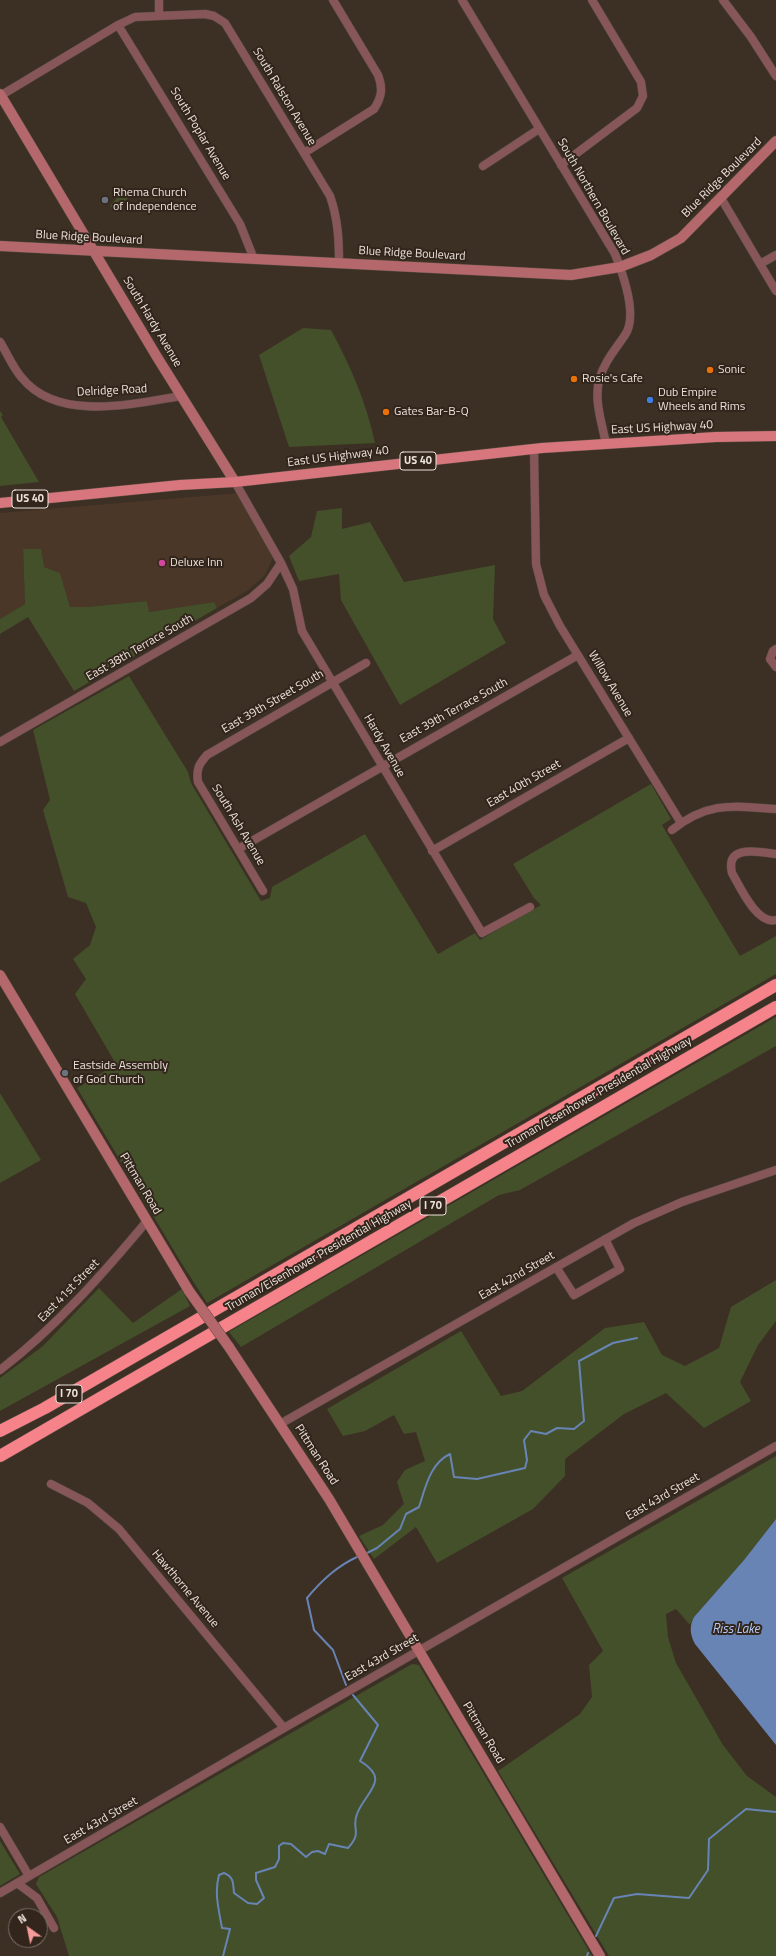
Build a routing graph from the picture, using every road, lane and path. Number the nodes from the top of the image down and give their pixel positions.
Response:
1 (159, 0) edge
2 (333, 0) edge
3 (462, 0) edge
4 (592, 0) edge
5 (723, 0) edge
6 (159, 15) junction
7 (118, 25) junction
8 (776, 76) edge
9 (0, 95) edge
10 (539, 129) junction
11 (776, 142) edge
12 (304, 153) junction
13 (561, 165) junction
14 (483, 166) dead end
15 (721, 198) junction
16 (0, 246) edge
17 (95, 251) junction
18 (776, 255) edge
19 (254, 259) junction
20 (339, 264) junction
21 (760, 264) junction
22 (620, 267) junction
23 (776, 291) edge
24 (0, 342) edge
25 (181, 396) junction
26 (776, 436) edge
27 (606, 444) junction
28 (534, 449) junction
29 (235, 482) junction
30 (0, 503) edge
31 (281, 563) junction
32 (776, 649) edge
33 (578, 655) junction
34 (366, 663) dead end
35 (776, 667) edge
36 (332, 681) junction
37 (629, 738) junction
38 (0, 742) edge
39 (381, 766) junction
40 (197, 769) joint
41 (776, 809) edge
42 (681, 823) junction
43 (672, 830) dead end
44 (238, 849) junction
45 (432, 851) junction
46 (776, 854) edge
47 (263, 891) dead end
48 (530, 907) dead end
49 (772, 921) edge
50 (0, 975) edge
51 (776, 984) edge
52 (776, 1007) edge
53 (776, 1170) edge
54 (147, 1221) junction
55 (605, 1239) junction
56 (556, 1267) junction
57 (0, 1370) edge
58 (280, 1424) junction
59 (0, 1431) edge
60 (776, 1446) edge
61 (0, 1456) edge
62 (51, 1484) dead end
63 (419, 1651) junction
64 (284, 1728) junction
65 (0, 1827) edge
66 (29, 1876) junction
67 (17, 1883) junction
68 (0, 1893) edge
69 (54, 1928) dead end
70 (600, 1956) edge

1 - 6 street
2 - 12 street
3 - 10 street, South Northern Boulevard
4 - 13 street
5 - 8 street
6 - 7 street, South Ralston Avenue
6 - 12 street, South Ralston Avenue
7 - 9 street, South Ralston Avenue
7 - 19 street, South Poplar Avenue
9 - 17 street, South Hardy Avenue
10 - 13 street, South Northern Boulevard
10 - 14 street
11 - 15 street, Blue Ridge Boulevard
12 - 20 street, South Ralston Avenue
13 - 22 street, South Northern Boulevard
15 - 21 street
15 - 22 street, Blue Ridge Boulevard
16 - 17 street, Blue Ridge Boulevard
17 - 19 street, Blue Ridge Boulevard
17 - 25 street, South Hardy Avenue
18 - 21 street
19 - 20 street, Blue Ridge Boulevard
20 - 22 street, Blue Ridge Boulevard
21 - 23 street
22 - 27 street, South Northern Boulevard
24 - 25 street, Delridge Road
25 - 29 street, South Hardy Avenue
26 - 27 main road, East US Highway 40 / US 40
27 - 28 main road, East US Highway 40 / US 40
28 - 29 main road, East US Highway 40 / US 40
28 - 33 street, Willow Avenue
29 - 30 main road, East US Highway 40 / US 40
29 - 31 street, South Hardy Avenue
31 - 36 street, Hardy Avenue
31 - 38 street, East 38th Terrace South
32 - 35 street
33 - 37 street, Willow Avenue
33 - 39 street, East 39th Terrace South
34 - 36 street, East 39th Street South
36 - 39 street, Hardy Avenue
36 - 40 street, East 39th Street South
37 - 42 street, Willow Avenue
37 - 45 street, East 40th Street
39 - 44 street, East 39th Terrace South
39 - 45 street, Hardy Avenue
40 - 44 street, South Ash Avenue
41 - 42 street
42 - 43 street
44 - 47 street, South Ash Avenue
45 - 48 street, Hardy Avenue
46 - 49 street
50 - 54 street, Pittman Road
51 - 59 highway, Truman/Eisenhower Presidential Highway / I 70
52 - 61 highway, Truman/Eisenhower Presidential Highway / I 70
53 - 55 street, East 42nd Street
54 - 57 street, East 41st Street
54 - 58 street, Pittman Road, bridge
55 - 56 street, East 42nd Street
55 - 56 street
56 - 58 street, East 42nd Street
58 - 63 street, Pittman Road
60 - 63 street, East 43rd Street
62 - 64 street, Hawthorne Avenue
63 - 64 street, East 43rd Street
63 - 70 street, Pittman Road
64 - 66 street, East 43rd Street
65 - 66 street
66 - 67 street, East 43rd Street
67 - 68 street, East 43rd Street
67 - 69 street

